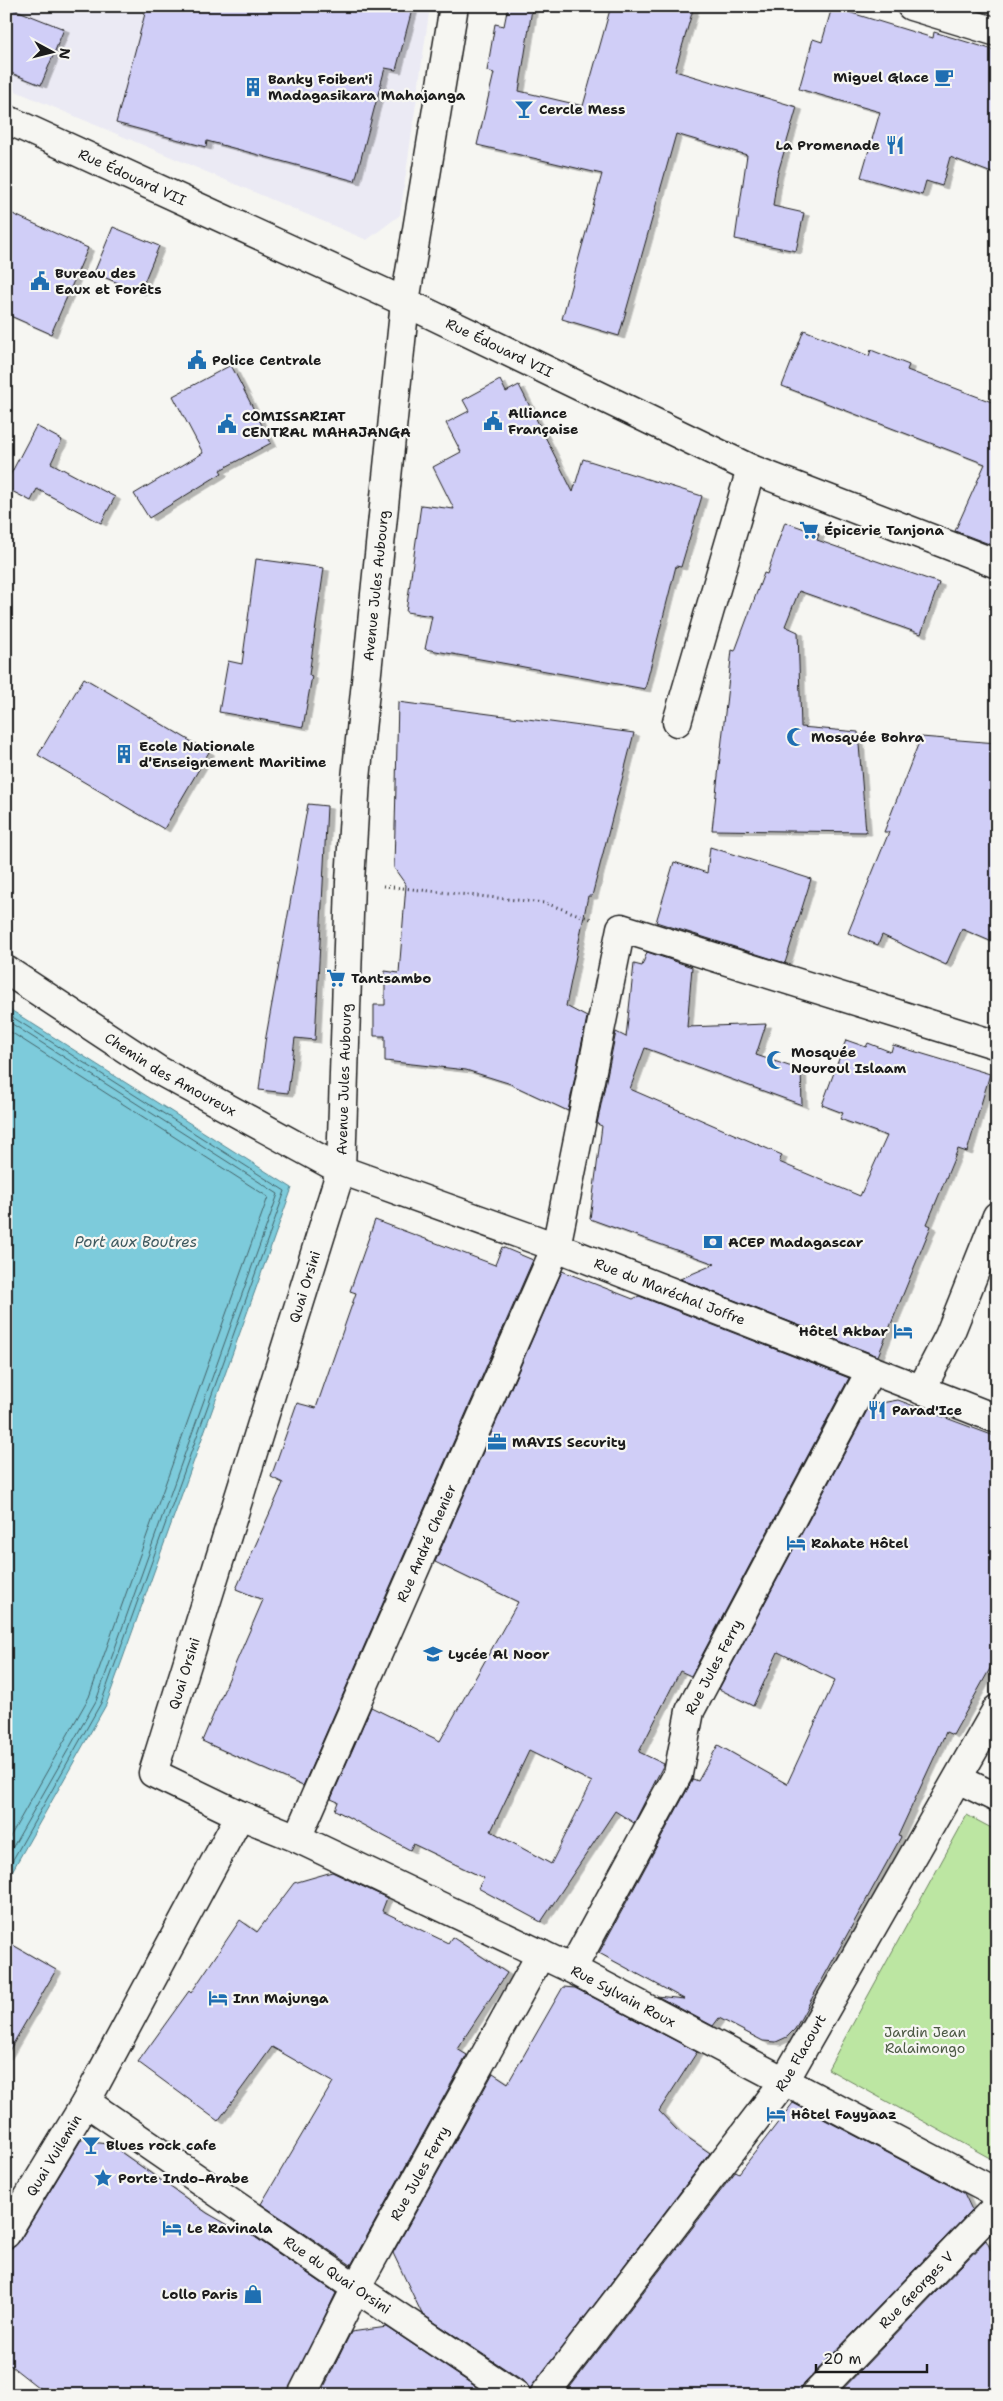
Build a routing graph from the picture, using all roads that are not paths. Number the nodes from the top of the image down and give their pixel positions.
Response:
1 (454, 6) edge
2 (920, 7) edge
3 (997, 32) edge
4 (6, 119) edge
5 (405, 302) junction
6 (751, 469) junction
7 (997, 564) edge
8 (677, 722) dead end
9 (6, 970) edge
10 (997, 1044) edge
11 (341, 1170) junction
12 (997, 1216) edge
13 (556, 1247) junction
14 (871, 1370) junction
15 (921, 1390) junction
16 (997, 1419) edge
17 (997, 1709) edge
18 (958, 1780) junction
19 (997, 1798) edge
20 (240, 1815) junction
21 (297, 1838) junction
22 (541, 1954) junction
23 (572, 1969) junction
24 (784, 2082) junction
25 (86, 2102) junction
26 (997, 2193) edge
27 (997, 2206) edge
28 (6, 2234) edge
29 (356, 2288) junction
30 (302, 2395) edge
31 (516, 2395) edge
32 (544, 2395) edge
33 (816, 2395) edge

1 - 5 street, Avenue Jules Aubourg
2 - 3 street
4 - 5 street, Rue Édouard VII
5 - 6 street, Rue Édouard VII
5 - 11 street, Avenue Jules Aubourg
6 - 7 street, Rue Édouard VII
6 - 8 street
9 - 11 street, Chemin des Amoureux
10 - 13 street, Rue André Chenier
11 - 13 street, Rue du Maréchal Joffre
11 - 20 street, Quai Orsini
12 - 15 street
13 - 14 street, Rue du Maréchal Joffre
13 - 21 street, Rue André Chenier
14 - 15 street, Rue du Maréchal Joffre
14 - 23 street, Rue Jules Ferry
15 - 16 street, Rue du Maréchal Joffre
17 - 18 street, Rue Flacourt
18 - 19 street
18 - 24 street, Rue Flacourt
20 - 21 street, Rue Sylvain Roux
20 - 25 street
21 - 22 street, Rue Sylvain Roux
22 - 23 street, Rue Sylvain Roux
22 - 29 street, Rue Jules Ferry
23 - 24 street, Rue Sylvain Roux
24 - 26 street, Rue Sylvain Roux
24 - 32 street, Rue Flacourt
25 - 28 street, Quai Vuilemin
25 - 29 street, Rue du Quai Orsini
27 - 33 street, Rue Georges V
29 - 30 street, Rue Jules Ferry
29 - 31 street, Rue du Quai Orsini

